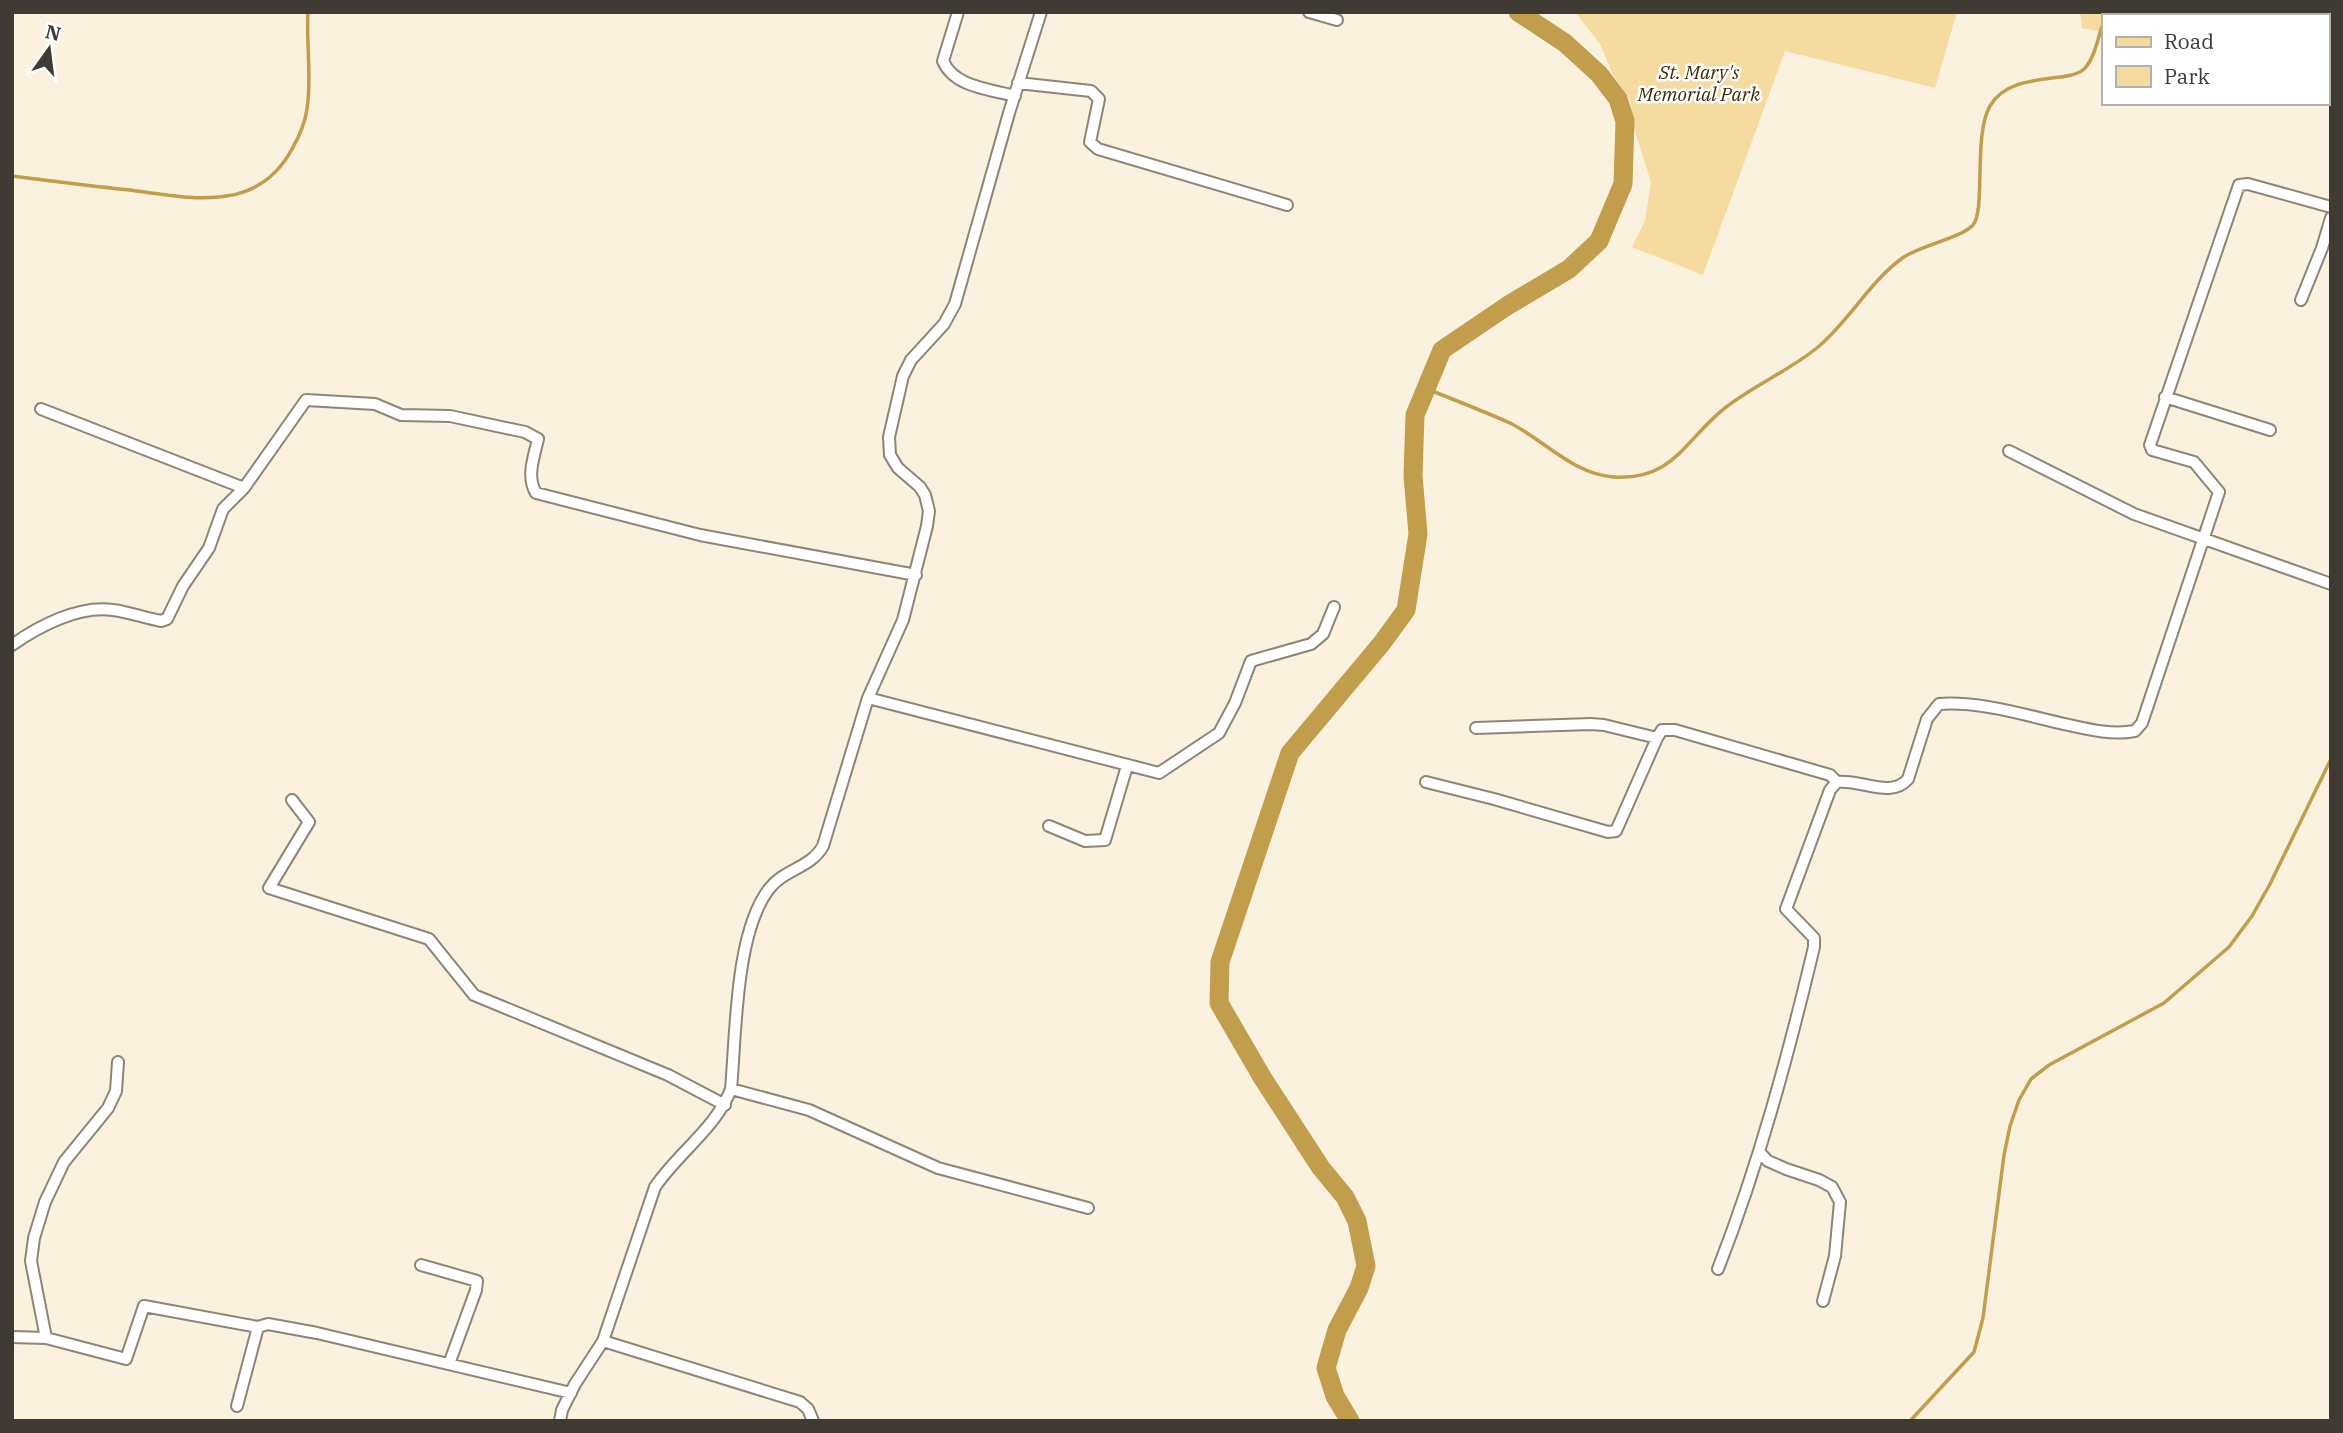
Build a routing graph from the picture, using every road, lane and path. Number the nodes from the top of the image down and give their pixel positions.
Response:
1 (958, 12) edge
2 (1041, 12) edge
3 (1309, 12) edge
4 (1337, 20) dead end
5 (1018, 83) junction
6 (1015, 96) junction
7 (1287, 205) dead end
8 (2331, 207) edge
9 (2331, 218) edge
10 (2301, 300) dead end
11 (2165, 397) junction
12 (41, 409) dead end
13 (2270, 430) dead end
14 (2009, 451) dead end
15 (244, 488) junction
16 (2203, 540) junction
17 (916, 575) junction
18 (2331, 584) edge
19 (1334, 607) dead end
20 (12, 645) edge
21 (868, 698) junction
22 (1476, 728) dead end
23 (1657, 738) junction
24 (1128, 766) junction
25 (1426, 782) dead end
26 (1838, 782) junction
27 (292, 800) dead end
28 (1049, 826) dead end
29 (118, 1062) dead end
30 (731, 1089) junction
31 (725, 1105) junction
32 (1759, 1152) junction
33 (1088, 1208) dead end
34 (421, 1265) dead end
35 (1718, 1269) dead end
36 (1822, 1301) dead end
37 (258, 1327) junction
38 (12, 1338) edge
39 (46, 1338) junction
40 (603, 1341) junction
41 (449, 1364) junction
42 (571, 1393) junction
43 (237, 1406) dead end
44 (560, 1421) edge
45 (813, 1421) edge

1 - 6 street
2 - 5 street
3 - 4 street
5 - 6 street
5 - 7 street
6 - 17 street
8 - 11 street
9 - 10 street
11 - 13 street
11 - 16 street
12 - 15 street
14 - 16 street
15 - 17 street
15 - 20 street
16 - 18 street
16 - 26 street
17 - 21 street
19 - 24 street
21 - 24 street
21 - 30 street
22 - 23 street
23 - 25 street
23 - 26 street
24 - 28 street
26 - 32 street
27 - 31 street
29 - 39 street
30 - 31 street
30 - 33 street
31 - 40 street
32 - 35 street
32 - 36 street
34 - 41 street
37 - 39 street
37 - 41 street
37 - 43 street
38 - 39 street
40 - 42 street
40 - 45 street
41 - 42 street
42 - 44 street

